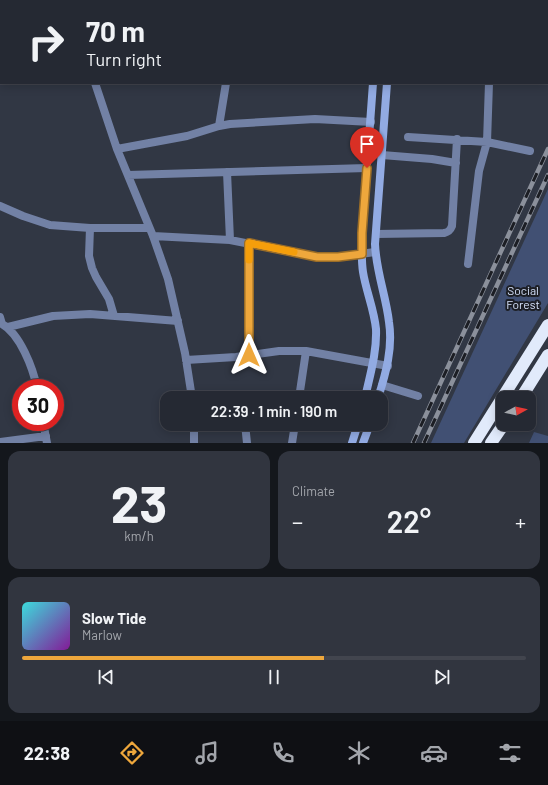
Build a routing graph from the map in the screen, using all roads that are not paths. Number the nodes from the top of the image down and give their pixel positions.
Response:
1 (95, 84) edge
2 (226, 84) edge
3 (373, 84) edge
4 (387, 84) edge
5 (489, 84) edge
6 (371, 122) junction
7 (219, 126) junction
8 (408, 137) dead end
9 (457, 139) junction
10 (487, 142) junction
11 (117, 149) junction
12 (530, 151) dead end
13 (382, 155) junction
14 (456, 163) junction
15 (367, 168) junction
16 (227, 172) junction
17 (128, 175) junction
18 (0, 206) edge
19 (90, 228) junction
20 (149, 228) junction
21 (376, 234) junction
22 (153, 236) junction
23 (230, 240) junction
24 (249, 243) junction
25 (375, 252) junction
26 (362, 254) junction
27 (468, 264) dead end
28 (114, 316) junction
29 (178, 321) junction
30 (3, 323) edge
31 (548, 325) edge
32 (306, 351) junction
33 (249, 355) junction
34 (548, 355) edge
35 (186, 360) junction
36 (373, 364) junction
37 (388, 366) junction
38 (34, 379) edge
39 (382, 385) junction
40 (191, 391) edge
41 (300, 391) edge
42 (367, 391) edge
43 (380, 391) edge
44 (525, 391) edge
45 (418, 396) dead end
46 (194, 431) edge
47 (245, 431) edge
48 (294, 431) edge
49 (356, 431) edge
50 (367, 431) edge
51 (499, 431) edge
52 (46, 440) edge
53 (0, 442) edge
54 (194, 443) edge
55 (246, 443) edge
56 (292, 443) edge
57 (352, 443) edge
58 (363, 443) edge
59 (474, 443) edge
60 (491, 443) edge

1 - 11 street
2 - 7 street
3 - 6 street
4 - 13 street
5 - 10 street
6 - 7 street
6 - 15 street
7 - 11 street
8 - 9 street
9 - 10 street
9 - 14 street
10 - 12 street
10 - 27 street
11 - 17 street
13 - 14 street
13 - 21 street
14 - 21 street
15 - 16 street
15 - 26 street
16 - 17 street
16 - 23 street
17 - 20 street
18 - 19 street
19 - 20 street
19 - 28 street
20 - 22 street
21 - 25 street
22 - 23 street
22 - 29 street
23 - 24 street
24 - 26 street
24 - 33 street
25 - 26 street
25 - 37 street
26 - 36 street
28 - 29 street
28 - 30 street
29 - 35 street
30 - 38 street
31 - 59 highway
32 - 33 street
32 - 36 street
32 - 41 street
33 - 35 street
34 - 44 highway
35 - 40 street
36 - 37 street
36 - 42 street
37 - 39 street
39 - 43 street
39 - 45 street
46 - 54 street
47 - 55 street
48 - 56 street
49 - 57 street
50 - 58 street
51 - 60 highway
52 - 53 street

